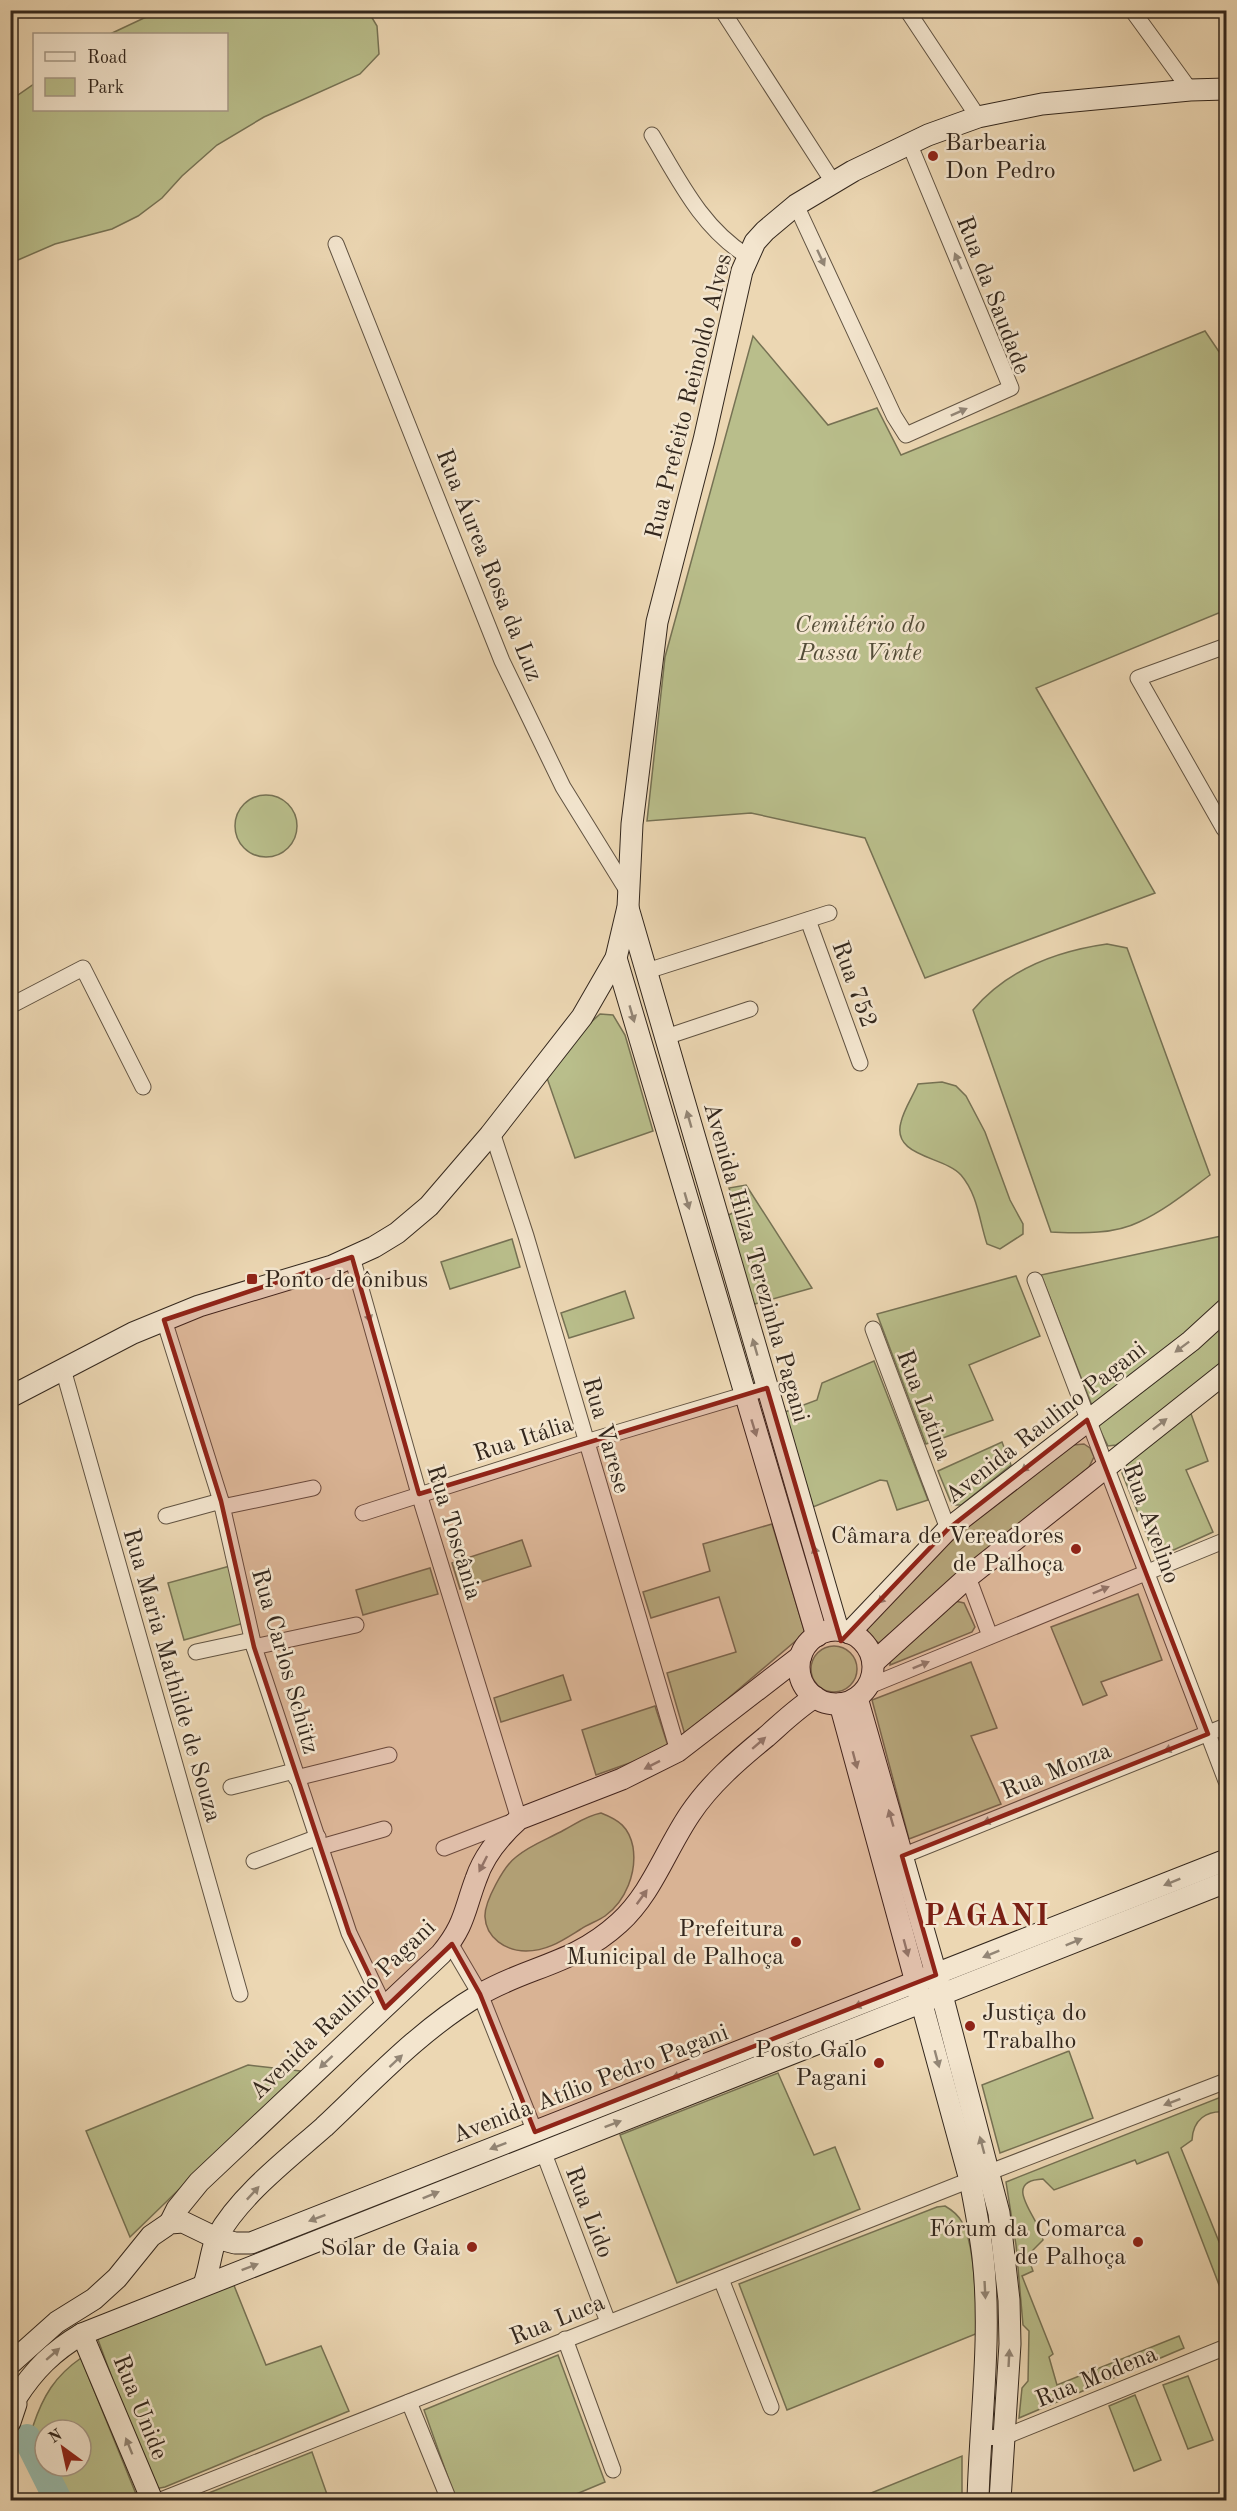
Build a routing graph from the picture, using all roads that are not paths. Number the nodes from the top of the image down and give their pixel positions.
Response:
1 (722, 10) edge
2 (907, 10) edge
3 (1132, 10) edge
4 (1227, 89) edge
5 (1190, 90) junction
6 (978, 117) junction
7 (652, 135) dead end
8 (909, 143) junction
9 (833, 182) junction
10 (796, 205) junction
11 (336, 244) dead end
12 (747, 255) junction
13 (1227, 646) edge
14 (1225, 829) edge
15 (628, 899) junction
16 (830, 913) dead end
17 (808, 920) junction
18 (616, 958) junction
19 (649, 978) junction
20 (10, 1006) edge
21 (750, 1009) dead end
22 (666, 1037) junction
23 (860, 1063) dead end
24 (143, 1087) dead end
25 (492, 1132) junction
26 (352, 1257) junction
27 (1035, 1280) dead end
28 (1227, 1309) edge
29 (164, 1320) junction
30 (873, 1329) dead end
31 (63, 1369) junction
32 (1227, 1372) edge
33 (767, 1388) junction
34 (744, 1395) junction
35 (10, 1396) edge
36 (1087, 1420) junction
37 (586, 1442) junction
38 (1107, 1466) junction
39 (313, 1488) dead end
40 (419, 1494) junction
41 (222, 1504) junction
42 (363, 1513) dead end
43 (166, 1516) dead end
44 (948, 1529) junction
45 (1227, 1540) edge
46 (1145, 1572) junction
47 (968, 1577) junction
48 (356, 1625) dead end
49 (844, 1631) junction
50 (817, 1636) junction
51 (990, 1636) junction
52 (253, 1643) junction
53 (196, 1652) dead end
54 (801, 1656) junction
55 (873, 1663) junction
56 (854, 1696) junction
57 (815, 1697) junction
58 (1227, 1726) edge
59 (1208, 1734) junction
60 (678, 1751) junction
61 (389, 1755) dead end
62 (295, 1775) junction
63 (1227, 1781) edge
64 (231, 1787) dead end
65 (519, 1819) junction
66 (384, 1829) dead end
67 (320, 1842) junction
68 (444, 1848) dead end
69 (902, 1856) junction
70 (1227, 1860) edge
71 (254, 1861) dead end
72 (1227, 1882) edge
73 (450, 1943) junction
74 (939, 1985) junction
75 (919, 1993) junction
76 (240, 1994) dead end
77 (480, 1994) junction
78 (385, 2008) junction
79 (1227, 2081) edge
80 (539, 2141) junction
81 (980, 2176) junction
82 (170, 2223) junction
83 (216, 2238) junction
84 (721, 2279) junction
85 (204, 2284) junction
86 (608, 2322) junction
87 (82, 2334) junction
88 (565, 2339) junction
89 (1227, 2347) edge
90 (10, 2364) edge
91 (13, 2393) edge
92 (1007, 2397) junction
93 (982, 2398) junction
94 (409, 2402) junction
95 (771, 2408) dead end
96 (10, 2422) edge
97 (1004, 2437) junction
98 (980, 2438) junction
99 (613, 2470) dead end
100 (152, 2500) edge
101 (161, 2500) edge
102 (449, 2500) edge
103 (978, 2500) edge
104 (1000, 2500) edge

1 - 9 street
2 - 6 street
3 - 5 street
4 - 5 main road, Rua Prefeito Reinoldo Alves
5 - 6 main road, Rua Prefeito Reinoldo Alves
6 - 8 main road, Rua Prefeito Reinoldo Alves
7 - 12 street
8 - 9 main road, Rua Prefeito Reinoldo Alves
10 -> 8 street, Rua da Saudade
9 - 10 main road, Rua Prefeito Reinoldo Alves
10 - 12 main road, Rua Prefeito Reinoldo Alves
11 - 15 street, Rua Áurea Rosa da Luz
12 - 15 main road, Rua Prefeito Reinoldo Alves
13 - 14 street
15 - 18 main road, Rua Prefeito Reinoldo Alves
15 - 19 main road, Avenida Hilza Terezinha Pagani
16 - 17 street
17 - 19 street
17 - 23 street, Rua 752
18 - 19 main road
18 - 25 main road
18 -> 34 main road, Avenida Hilza Terezinha Pagani
19 - 22 main road, Avenida Hilza Terezinha Pagani
20 - 24 street
21 - 22 street
33 -> 22 main road, Avenida Hilza Terezinha Pagani
25 - 26 main road
25 - 37 street, Rua Varese
26 - 29 main road
26 -> 40 street, Rua Toscânia
27 - 36 street, Rua Avelino
28 -> 36 main road, Avenida Raulino Pagani
29 - 31 main road
29 - 41 street, Rua Carlos Schütz
30 - 44 street, Rua Latina
31 - 35 main road
31 - 76 street, Rua Maria Mathilde de Souza
38 -> 32 main road
33 - 34 street, Rua Itália
49 -> 33 main road, Avenida Hilza Terezinha Pagani
34 - 37 street, Rua Itália
34 -> 50 main road, Avenida Hilza Terezinha Pagani
36 - 38 street, Rua Avelino
36 -> 44 main road, Avenida Raulino Pagani
37 - 40 street, Rua Itália
37 - 60 street, Rua Varese
38 - 46 street, Rua Avelino
38 - 47 main road
39 - 41 street
40 - 42 street, Rua Itália
40 - 65 street, Rua Toscânia
41 - 43 street
41 - 52 street, Rua Carlos Schütz
44 -> 49 main road, Avenida Raulino Pagani
45 - 46 street
51 -> 46 street
46 - 59 street, Rua Avelino
47 - 51 street
47 - 55 main road
48 - 52 street
49 - 50 main road
49 - 55 main road
50 - 54 main road
56 -> 51 street
52 - 53 street
52 - 62 street, Rua Carlos Schütz
54 - 57 main road
54 - 60 main road, Avenida Raulino Pagani
55 - 56 main road
56 - 57 main road
69 -> 56 main road
56 -> 75 main road
77 -> 57 main road
58 - 59 street, Rua Monza
59 - 63 street, Rua Avelino
59 -> 69 street, Rua Monza
60 -> 65 main road, Avenida Raulino Pagani
61 - 62 street
62 - 64 street
62 - 67 street, Rua Carlos Schütz
65 - 68 street
65 -> 73 main road, Avenida Raulino Pagani
66 - 67 street
67 - 71 street
67 - 78 street, Rua Carlos Schütz
69 - 74 main road
70 -> 74 main road, Avenida Atílio Pedro Pagani
74 -> 72 main road, Avenida Atílio Pedro Pagani
73 - 77 street
73 - 78 main road, Avenida Raulino Pagani
74 - 75 main road, Avenida Atílio Pedro Pagani
81 -> 74 main road
75 - 80 main road, Avenida Atílio Pedro Pagani
75 -> 81 main road
77 - 80 street
83 -> 77 main road
78 -> 82 main road, Avenida Raulino Pagani
79 -> 81 street, Rua Luca
80 -> 83 main road, Avenida Atílio Pedro Pagani
85 -> 80 main road, Avenida Atílio Pedro Pagani
80 - 86 street, Rua Lido
81 - 84 street, Rua Luca
92 -> 81 main road
81 -> 93 main road
82 - 83 main road, Avenida Atílio Pedro Pagani
82 - 90 main road
83 - 85 main road
84 - 86 street, Rua Luca
84 - 95 street
85 - 87 main road, Avenida Atílio Pedro Pagani
86 - 88 street, Rua Luca
91 -> 87 main road, Avenida Atílio Pedro Pagani
100 -> 87 main road, Rua Unide
88 - 94 street, Rua Luca
88 - 99 street
89 - 97 street, Rua Modena
91 - 96 main road
92 - 93 main road
92 - 97 main road
93 - 98 main road
94 - 101 street, Rua Luca
94 - 102 street
97 - 98 street, Rua Modena
97 - 104 main road
98 - 103 main road

